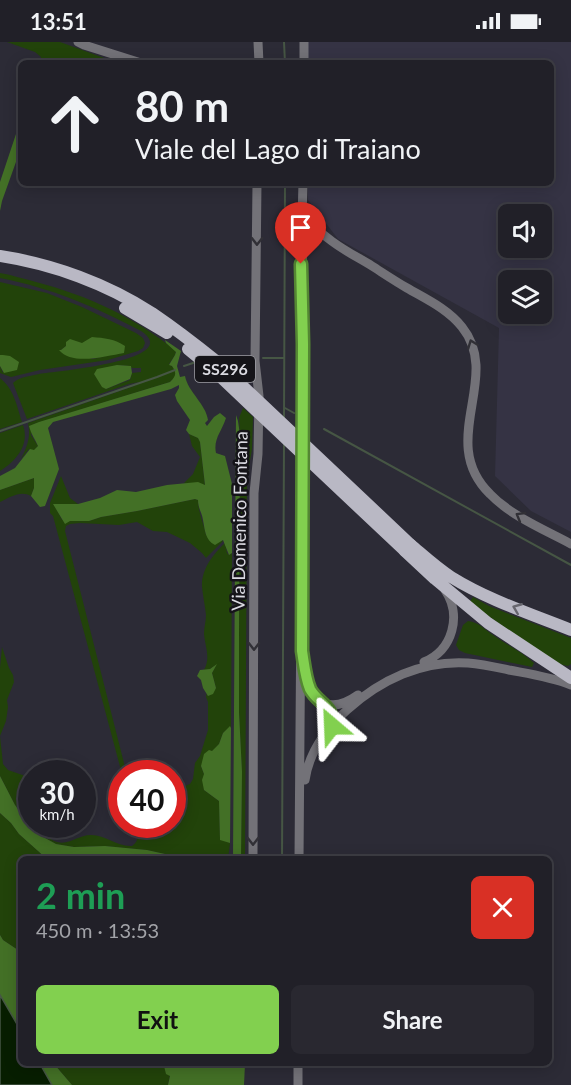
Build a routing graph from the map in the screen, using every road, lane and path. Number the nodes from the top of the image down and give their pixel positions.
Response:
1 (78, 42) edge
2 (258, 42) edge
3 (304, 42) edge
4 (92, 45) edge
5 (133, 60) edge
6 (258, 60) edge
7 (304, 60) edge
8 (257, 186) edge
9 (303, 186) edge
10 (303, 198) junction
11 (0, 256) edge
12 (0, 264) edge
13 (571, 544) edge
14 (408, 548) junction
15 (435, 579) junction
16 (571, 630) edge
17 (302, 651) junction
18 (424, 662) junction
19 (565, 673) edge
20 (571, 685) edge
21 (323, 704) junction
22 (332, 726) junction
23 (301, 808) junction
24 (254, 856) edge
25 (300, 856) edge
26 (298, 1066) edge
27 (298, 1085) edge

1 - 4 street
2 - 6 street
3 - 7 street
4 - 5 street
8 -> 24 street, Via Domenico Fontana
9 - 10 street
13 -> 10 street
10 - 17 street
11 - 14 main road, SS296, bridge
12 - 14 main road, SS296, bridge
14 - 15 main road, SS296
16 -> 14 main road, SS296
15 - 18 street
15 - 19 main road, SS296
17 - 21 street
17 - 23 street
18 - 19 street
18 - 21 street
20 - 22 street
21 - 22 street
22 - 23 street
23 - 25 street
26 - 27 street

